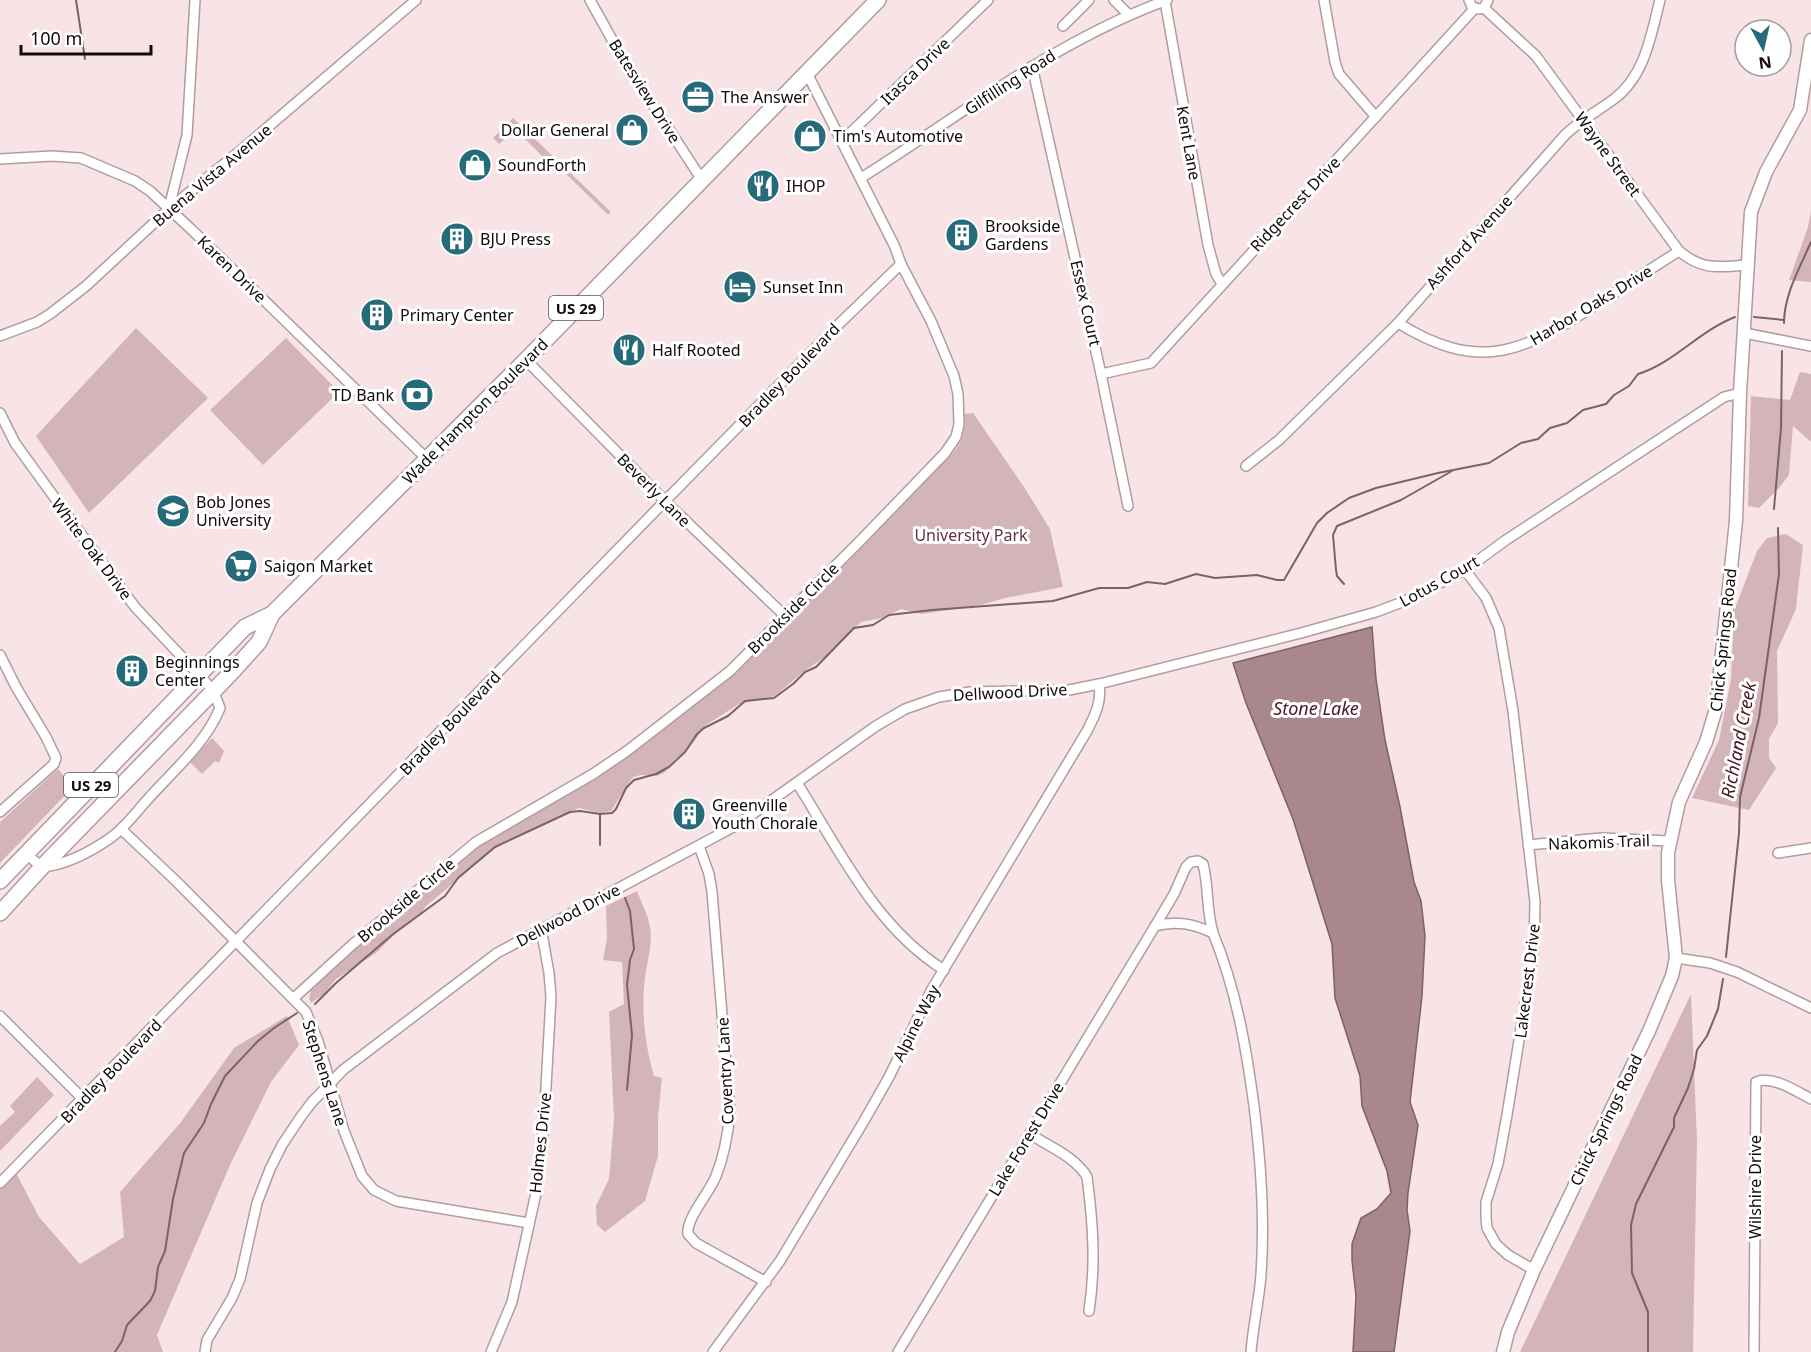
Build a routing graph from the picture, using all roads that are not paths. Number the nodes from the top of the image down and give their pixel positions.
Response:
1 (195, 0) edge
2 (416, 0) edge
3 (590, 0) edge
4 (878, 0) edge
5 (988, 0) edge
6 (1089, 0) edge
7 (1113, 0) edge
8 (1166, 0) edge
9 (1324, 0) edge
10 (1660, 0) edge
11 (1479, 4) edge
12 (1128, 14) junction
13 (1063, 26) dead end
14 (1811, 40) edge
15 (1032, 66) junction
16 (807, 73) junction
17 (1376, 117) junction
18 (1583, 119) junction
19 (842, 141) junction
20 (0, 159) edge
21 (861, 178) junction
22 (702, 180) junction
23 (169, 209) junction
24 (1679, 251) junction
25 (901, 264) junction
26 (1747, 266) junction
27 (1221, 284) junction
28 (1398, 323) junction
29 (1744, 333) junction
30 (0, 336) edge
31 (1811, 346) edge
32 (526, 360) junction
33 (1101, 374) junction
34 (1740, 393) junction
35 (0, 413) edge
36 (427, 459) junction
37 (1246, 466) dead end
38 (665, 501) junction
39 (1128, 506) dead end
40 (1465, 570) junction
41 (272, 614) junction
42 (785, 616) junction
43 (0, 655) edge
44 (199, 674) junction
45 (1100, 684) junction
46 (213, 690) junction
47 (797, 783) junction
48 (0, 812) edge
49 (121, 829) junction
50 (1670, 840) junction
51 (1528, 845) junction
52 (699, 846) junction
53 (1811, 848) edge
54 (1778, 853) dead end
55 (26, 854) junction
56 (42, 867) junction
57 (0, 881) edge
58 (0, 913) edge
59 (1155, 926) junction
60 (542, 928) junction
61 (1213, 933) junction
62 (237, 941) junction
63 (1676, 958) junction
64 (944, 970) junction
65 (294, 998) junction
66 (1811, 1008) edge
67 (0, 1016) edge
68 (330, 1083) junction
69 (84, 1099) junction
70 (1811, 1099) edge
71 (1030, 1134) junction
72 (0, 1183) edge
73 (530, 1223) junction
74 (1534, 1270) junction
75 (766, 1282) junction
76 (1089, 1311) dead end
77 (205, 1352) edge
78 (490, 1352) edge
79 (713, 1352) edge
80 (898, 1352) edge
81 (1251, 1352) edge
82 (1503, 1352) edge
83 (1754, 1352) edge

1 - 23 street
2 - 23 street, Buena Vista Avenue
3 - 22 street, Batesview Drive
4 - 16 main road, Wade Hampton Boulevard / US 29
5 - 19 street, Itasca Drive
6 - 13 street
7 - 12 street
8 - 12 street, Gilfilling Road
8 - 27 street, Kent Lane
9 - 17 street
10 - 18 street, Ashford Avenue
11 - 17 street, Ridgecrest Drive
11 - 18 street, Wayne Street
12 - 15 street, Gilfilling Road
14 - 26 street, Chick Springs Road
15 - 21 street, Gilfilling Road
15 - 33 street, Essex Court
16 - 19 street, Brookside Circle
16 - 22 main road, Wade Hampton Boulevard / US 29
17 - 27 street, Ridgecrest Drive
18 - 24 street, Wayne Street
18 - 28 street, Ashford Avenue
19 - 21 street, Brookside Circle
20 - 23 street, Karen Drive
21 - 25 street, Brookside Circle
22 - 32 main road, Wade Hampton Boulevard / US 29
23 - 30 street, Buena Vista Avenue
23 - 36 street, Karen Drive
24 - 26 street, Wayne Street
24 - 28 street, Harbor Oaks Drive
25 - 38 street, Bradley Boulevard
25 - 42 street, Brookside Circle
26 - 29 street, Chick Springs Road
27 - 33 street, Ridgecrest Drive
28 - 37 street, Ashford Avenue
29 - 31 street
29 - 34 street, Chick Springs Road
32 - 36 main road, Wade Hampton Boulevard / US 29
32 - 38 street, Beverly Lane
33 - 39 street, Essex Court
34 - 40 street, Lotus Court
34 - 50 street, Chick Springs Road
35 - 44 street, White Oak Drive
36 - 41 main road, Wade Hampton Boulevard / US 29
38 - 42 street, Beverly Lane
38 - 62 street, Bradley Boulevard
40 - 45 street, Lotus Court
40 - 51 street, Lakecrest Drive
41 - 44 main road, Wade Hampton Boulevard / US 29
41 - 46 main road, Wade Hampton Boulevard / US 29
42 - 65 street, Brookside Circle
43 - 48 street
44 - 46 street
44 - 55 main road, Wade Hampton Boulevard / US 29
45 - 47 street, Dellwood Drive
45 - 64 street, Alpine Way
46 - 49 street
46 - 56 main road, Wade Hampton Boulevard / US 29
47 - 52 street, Dellwood Drive
47 - 64 street
49 - 56 street
49 - 62 street, Stephens Lane
50 - 51 street, Nakomis Trail
50 - 63 street, Chick Springs Road
51 - 74 street, Lakecrest Drive
52 - 60 street, Dellwood Drive
52 - 75 street, Coventry Lane
53 - 54 street
55 - 56 street
55 - 57 main road, Wade Hampton Boulevard / US 29
56 - 58 main road, Wade Hampton Boulevard / US 29
59 - 61 street
59 - 61 street, Lake Forest Drive
59 - 71 street, Lake Forest Drive
60 - 68 street, Dellwood Drive
60 - 73 street, Holmes Drive
61 - 81 street, Lake Forest Drive
62 - 65 street, Stephens Lane
62 - 69 street, Bradley Boulevard
63 - 66 street
63 - 74 street, Chick Springs Road
64 - 75 street, Alpine Way
65 - 68 street, Stephens Lane
67 - 69 street
68 - 73 street, Stephens Lane
68 - 77 street, Dellwood Drive
69 - 72 street, Bradley Boulevard
70 - 83 street, Wilshire Drive
71 - 76 street
71 - 80 street, Lake Forest Drive
73 - 78 street, Holmes Drive
74 - 82 street, Chick Springs Road
75 - 79 street, Alpine Way

